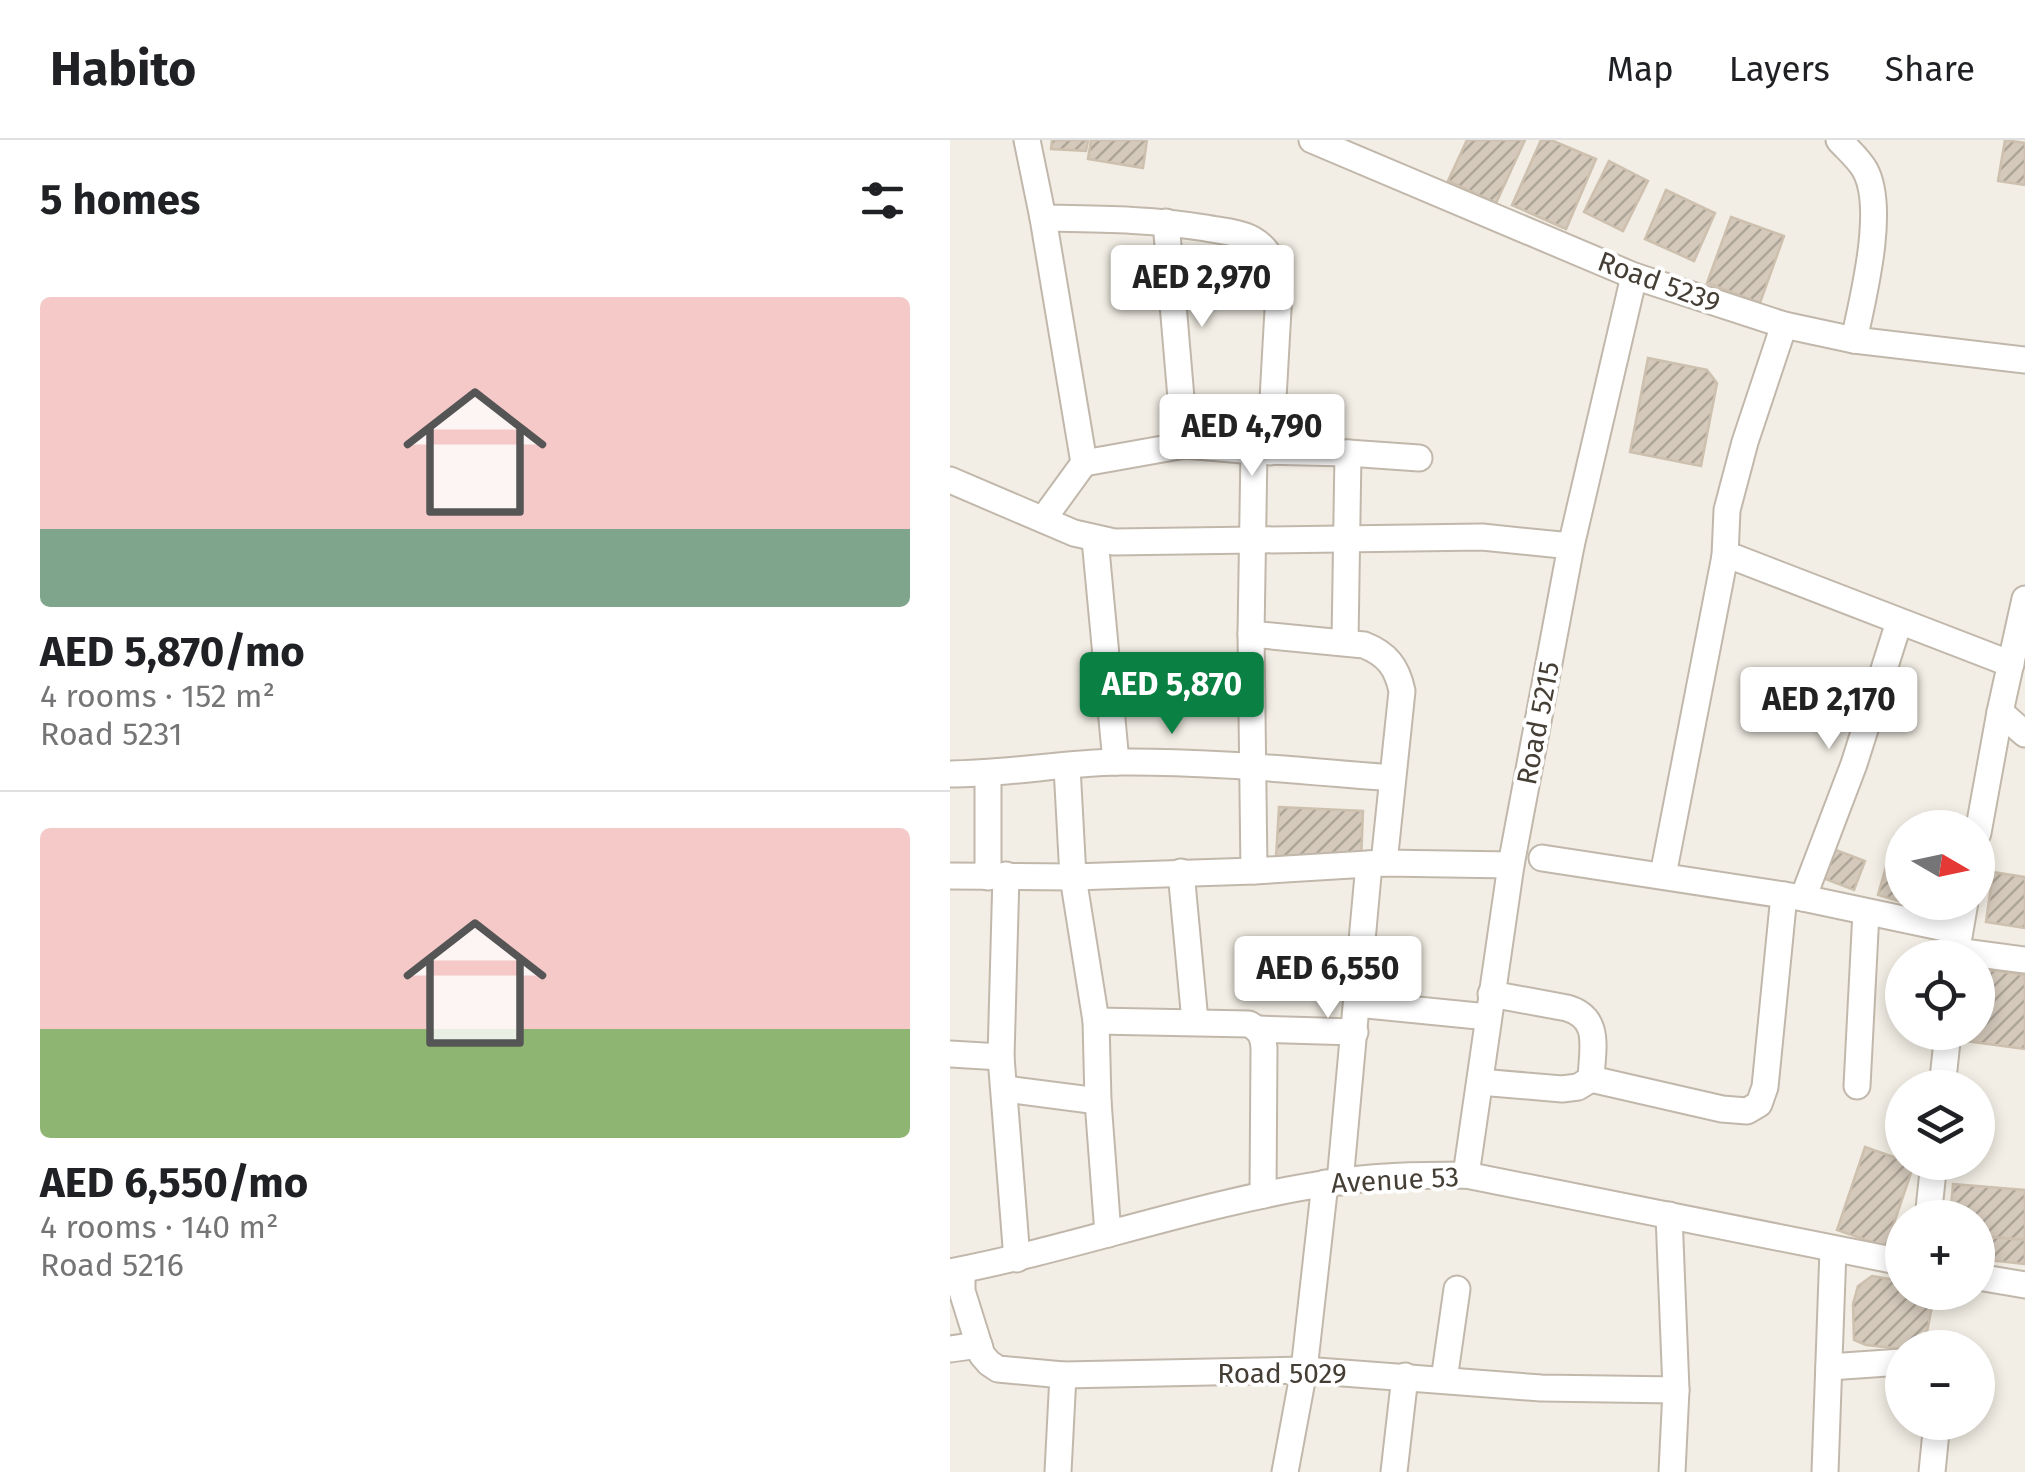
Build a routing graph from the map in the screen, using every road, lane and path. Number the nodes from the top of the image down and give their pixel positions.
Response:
1 (1027, 140) edge
2 (1312, 140) edge
3 (1840, 140) edge
4 (1338, 146) edge
5 (1043, 218) junction
6 (1166, 222) junction
7 (1634, 276) junction
8 (1784, 325) junction
9 (1854, 340) junction
10 (2025, 360) edge
11 (1185, 445) junction
12 (1262, 452) junction
13 (1348, 453) junction
14 (1418, 458) dead end
15 (1084, 464) junction
16 (950, 480) edge
17 (1044, 518) junction
18 (1094, 538) junction
19 (1347, 540) junction
20 (1252, 541) junction
21 (1571, 546) junction
22 (1725, 556) junction
23 (2025, 600) edge
24 (1899, 622) junction
25 (1250, 634) junction
26 (1345, 642) junction
27 (2011, 664) junction
28 (2000, 712) junction
29 (2025, 734) edge
30 (1116, 762) junction
31 (1067, 767) junction
32 (1253, 767) junction
33 (950, 774) edge
34 (988, 774) junction
35 (1392, 778) junction
36 (1982, 810) edge
37 (1542, 858) dead end
38 (1376, 864) junction
39 (1511, 866) junction
40 (1254, 871) junction
41 (1181, 872) junction
42 (950, 876) edge
43 (997, 876) junction
44 (1663, 876) junction
45 (1074, 877) junction
46 (1794, 896) junction
47 (1866, 912) junction
48 (1941, 940) edge
49 (1995, 954) edge
50 (2025, 960) edge
51 (1357, 1004) junction
52 (1490, 1006) junction
53 (1096, 1021) junction
54 (1195, 1022) junction
55 (1258, 1028) junction
56 (1355, 1032) junction
57 (950, 1054) edge
58 (1001, 1058) junction
59 (1592, 1079) junction
60 (1480, 1082) junction
61 (1857, 1086) dead end
62 (1005, 1089) junction
63 (1098, 1100) junction
64 (1466, 1175) junction
65 (1332, 1182) junction
66 (1262, 1196) junction
67 (1669, 1215) junction
68 (1108, 1234) junction
69 (1833, 1248) junction
70 (1017, 1259) junction
71 (1885, 1259) edge
72 (956, 1271) edge
73 (1995, 1280) edge
74 (2025, 1285) edge
75 (1457, 1289) dead end
76 (979, 1346) junction
77 (950, 1349) edge
78 (1885, 1363) edge
79 (1830, 1367) junction
80 (1304, 1370) junction
81 (1063, 1375) junction
82 (1404, 1376) junction
83 (1444, 1380) junction
84 (1676, 1390) junction
85 (1936, 1440) edge
86 (1058, 1472) edge
87 (1285, 1472) edge
88 (1394, 1472) edge
89 (1672, 1472) edge
90 (1825, 1472) edge
91 (1932, 1472) edge

1 - 5 street
2 - 4 street, Road 5239
3 - 9 street
4 - 7 street, Road 5239
5 - 6 street
5 - 15 street
6 - 11 street
6 - 12 street
7 - 8 street, Road 5239
7 - 21 street, Road 5215
8 - 9 street, Road 5239
8 - 22 street
9 - 10 street, Road 5239
11 - 12 street
11 - 15 street
12 - 13 street
12 - 20 street
13 - 14 street
13 - 19 street
15 - 17 street
16 - 17 street
17 - 18 street
18 - 20 street
18 - 30 street
19 - 20 street
19 - 21 street
19 - 26 street
20 - 25 street
21 - 39 street, Road 5215
22 - 24 street
22 - 44 street
23 - 27 street
24 - 27 street
24 - 46 street
25 - 26 street
25 - 32 street
26 - 35 street
27 - 28 street
28 - 29 street
28 - 36 street
30 - 31 street
30 - 32 street
31 - 34 street
31 - 45 street
32 - 35 street
32 - 40 street
33 - 34 street
34 - 43 street
35 - 38 street
37 - 44 street
38 - 39 street
38 - 40 street
38 - 51 street
39 - 52 street, Road 5215
40 - 41 street
41 - 45 street
41 - 54 street
42 - 43 street
43 - 45 street
43 - 58 street
44 - 46 street
45 - 53 street
46 - 47 street
46 - 59 street
47 - 48 street
47 - 61 street
49 - 50 street
51 - 52 street
51 - 56 street
52 - 59 street
52 - 60 street, Road 5215
53 - 54 street
53 - 63 street
54 - 55 street
55 - 56 street
55 - 66 street
56 - 65 street
57 - 58 street
58 - 62 street
59 - 60 street
60 - 64 street, Road 5215
62 - 63 street
62 - 70 street
63 - 68 street
64 - 65 street, Avenue 53
64 - 67 street, Avenue 53
65 - 66 street, Avenue 53
65 - 80 street
66 - 68 street, Avenue 53
67 - 69 street, Avenue 53
67 - 84 street
68 - 70 street, Avenue 53
69 - 71 street, Avenue 53
69 - 79 street
70 - 72 street, Avenue 53
72 - 76 street
73 - 74 street
75 - 83 street
76 - 77 street
76 - 81 street, Road 5029
78 - 79 street
79 - 90 street
80 - 81 street, Road 5029
80 - 82 street, Road 5029
80 - 87 street
81 - 86 street
82 - 83 street, Road 5029
82 - 88 street
83 - 84 street, Road 5029
84 - 89 street
85 - 91 street

